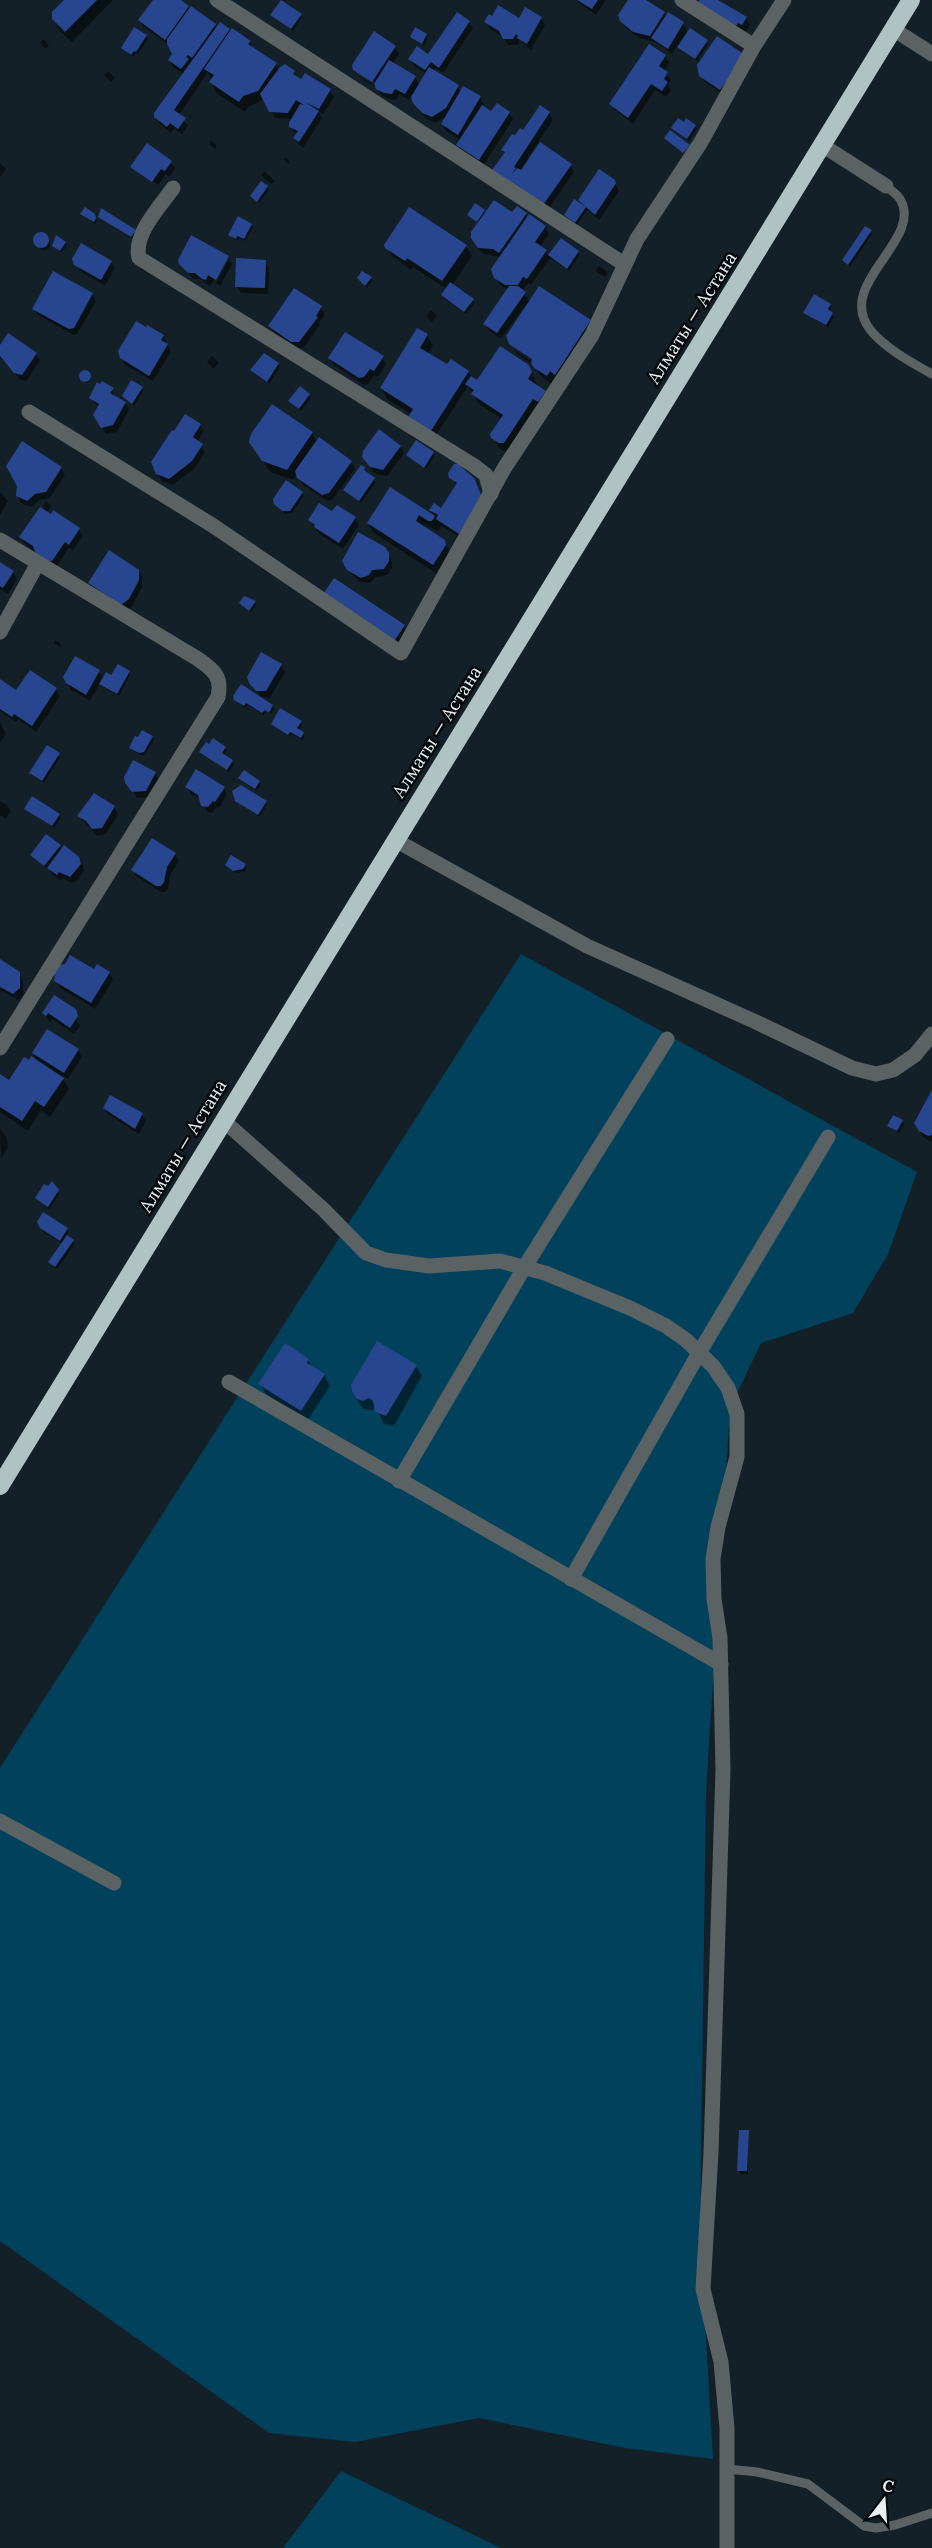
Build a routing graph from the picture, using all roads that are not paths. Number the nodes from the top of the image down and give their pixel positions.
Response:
1 (217, 0) edge
2 (682, 0) edge
3 (784, 0) edge
4 (911, 0) edge
5 (893, 29) junction
6 (754, 46) junction
7 (932, 54) edge
8 (822, 145) junction
9 (886, 186) joint
10 (173, 188) dead end
11 (624, 264) junction
12 (932, 374) edge
13 (29, 412) dead end
14 (491, 494) junction
15 (0, 540) edge
16 (38, 563) junction
17 (0, 632) edge
18 (395, 840) junction
19 (932, 1034) edge
20 (667, 1039) dead end
21 (0, 1048) edge
22 (224, 1121) junction
23 (828, 1137) dead end
24 (524, 1268) junction
25 (699, 1353) junction
26 (229, 1382) dead end
27 (399, 1481) junction
28 (0, 1486) edge
29 (571, 1578) junction
30 (721, 1664) junction
31 (0, 1821) edge
32 (114, 1883) dead end
33 (727, 2469) junction
34 (932, 2513) edge
35 (727, 2548) edge

1 - 11 street
2 - 6 street
3 - 6 street
4 - 5 highway, Алматы — Астана
5 - 7 street
5 - 8 highway, Алматы — Астана
6 - 11 street
8 - 9 street
8 - 18 highway, Алматы — Астана
9 - 12 lane
10 - 14 street
11 - 14 street
13 - 14 street
15 - 16 street
16 - 17 street
16 - 21 street
18 - 19 street
18 - 22 highway, Алматы — Астана
20 - 24 street
22 - 24 street
22 - 28 highway, Алматы — Астана
23 - 25 street
24 - 25 street
24 - 27 street
25 - 29 street
25 - 30 street
26 - 27 street
27 - 29 street
29 - 30 street
30 - 33 street
31 - 32 street
33 - 34 lane
33 - 35 street

